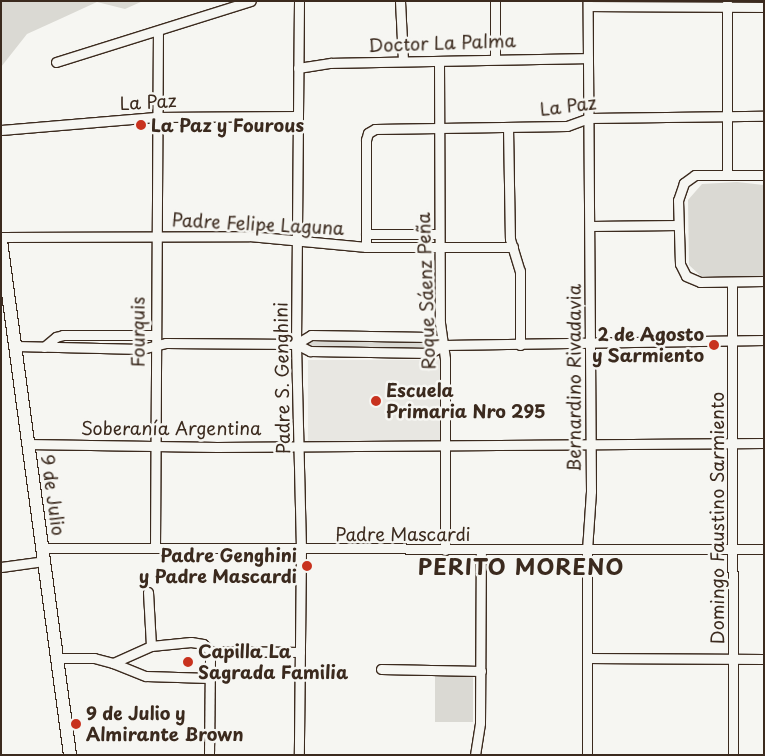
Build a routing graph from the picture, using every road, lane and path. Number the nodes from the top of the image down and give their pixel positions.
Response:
1 (251, 1) edge
2 (299, 1) edge
3 (400, 1) edge
4 (495, 1) edge
5 (588, 4) edge
6 (727, 4) edge
7 (764, 7) edge
8 (158, 32) junction
9 (495, 58) junction
10 (588, 58) junction
11 (402, 61) junction
12 (439, 61) junction
13 (56, 62) dead end
14 (298, 68) junction
15 (726, 115) junction
16 (298, 116) junction
17 (764, 116) edge
18 (155, 117) junction
19 (589, 118) junction
20 (508, 127) junction
21 (439, 128) junction
22 (1, 130) edge
23 (727, 175) junction
24 (764, 175) edge
25 (678, 225) junction
26 (590, 226) junction
27 (366, 234) junction
28 (439, 234) junction
29 (156, 235) junction
30 (1, 239) edge
31 (296, 239) junction
32 (366, 246) junction
33 (513, 246) junction
34 (439, 248) junction
35 (3, 269) edge
36 (764, 281) edge
37 (732, 282) junction
38 (154, 335) junction
39 (590, 340) junction
40 (732, 340) junction
41 (764, 340) edge
42 (296, 344) junction
43 (444, 345) junction
44 (520, 345) junction
45 (16, 346) junction
46 (154, 346) junction
47 (44, 347) junction
48 (733, 443) junction
49 (764, 443) edge
50 (27, 444) junction
51 (590, 444) junction
52 (300, 445) junction
53 (446, 445) junction
54 (155, 446) junction
55 (155, 547) junction
56 (43, 548) junction
57 (764, 548) edge
58 (733, 549) junction
59 (301, 550) junction
60 (445, 550) junction
61 (481, 550) junction
62 (587, 550) junction
63 (44, 561) junction
64 (1, 567) edge
65 (148, 592) dead end
66 (151, 646) junction
67 (210, 651) junction
68 (300, 652) junction
69 (58, 658) junction
70 (588, 658) junction
71 (764, 659) edge
72 (733, 660) junction
73 (114, 663) junction
74 (381, 669) dead end
75 (481, 671) junction
76 (210, 678) junction
77 (70, 755) edge
78 (209, 755) edge
79 (299, 755) edge
80 (475, 755) edge
81 (587, 755) edge
82 (733, 755) edge

1 - 8 street
2 - 14 street, Padre S. Genghini
3 - 11 street
4 - 9 street
5 - 6 street
5 - 10 street, Bernardino Rivadavia
6 - 7 street
6 - 15 street
8 - 13 street
8 - 18 street, Fourquis
9 - 10 street, Doctor La Palma
9 - 12 street, Doctor La Palma
10 - 19 street, Bernardino Rivadavia
11 - 12 street, Doctor La Palma
11 - 14 street, Doctor La Palma
12 - 21 street, Roque Sáenz Peña
14 - 16 street, Padre S. Genghini
15 - 17 street, La Paz
15 - 19 street, La Paz
15 - 23 street
16 - 18 street, La Paz
16 - 31 street, Padre S. Genghini
18 - 22 street, La Paz
18 - 29 street, Fourquis
19 - 20 street, La Paz
19 - 26 street, Bernardino Rivadavia
20 - 21 street, La Paz
20 - 33 street
21 - 27 street, La Paz
21 - 28 street, Roque Sáenz Peña
23 - 24 street
23 - 25 street
25 - 26 street
25 - 37 street
26 - 39 street, Bernardino Rivadavia
27 - 28 street, Padre Felipe Laguna
27 - 32 street
28 - 34 street, Roque Sáenz Peña
29 - 30 street, Padre Felipe Laguna
29 - 31 street, Padre Felipe Laguna
29 - 38 street, Fourquis
30 - 35 street, 9 de Julio
31 - 32 street, Padre Felipe Laguna
31 - 42 street, Padre S. Genghini
32 - 34 street, Padre Felipe Laguna
33 - 34 street, Padre Felipe Laguna
33 - 44 street
34 - 43 street, Roque Sáenz Peña
35 - 45 street, 9 de Julio
36 - 37 street
37 - 40 street, Domingo Faustino Sarmiento
38 - 46 street, Fourquis
38 - 47 street
39 - 40 street
39 - 44 street
39 - 51 street, Bernardino Rivadavia
40 - 41 street
40 - 48 street, Domingo Faustino Sarmiento
42 - 43 street
42 - 43 street
42 - 46 street
42 - 52 street, Padre S. Genghini
43 - 44 street
43 - 53 street, Roque Sáenz Peña
45 - 47 street
45 - 50 street, 9 de Julio
46 - 47 street
46 - 54 street, Fourquis
48 - 49 street, Soberanía Argentina
48 - 51 street, Soberanía Argentina
48 - 58 street, Domingo Faustino Sarmiento
50 - 54 street, Soberanía Argentina
50 - 56 street, 9 de Julio
51 - 53 street, Soberanía Argentina
51 - 62 street, Bernardino Rivadavia
52 - 53 street, Soberanía Argentina
52 - 54 street, Soberanía Argentina
52 - 59 street, Padre S. Genghini
53 - 60 street, Roque Sáenz Peña
54 - 55 street, Fourquis
55 - 56 street, Padre Mascardi
55 - 59 street, Padre Mascardi
56 - 63 street, 9 de Julio
57 - 58 street, Padre Mascardi
58 - 62 street, Padre Mascardi
58 - 72 street, Domingo Faustino Sarmiento
59 - 60 street, Padre Mascardi
59 - 68 street, Padre S. Genghini
60 - 61 street, Padre Mascardi
61 - 62 street, Padre Mascardi
61 - 75 street
62 - 70 street, Bernardino Rivadavia
63 - 64 street
63 - 69 street, 9 de Julio
65 - 66 street
66 - 67 street
66 - 73 street
67 - 68 street
67 - 76 street
68 - 79 street, Padre S. Genghini
69 - 73 street
69 - 77 street, 9 de Julio
70 - 72 street
70 - 81 street, Bernardino Rivadavia
71 - 72 street
72 - 82 street, Domingo Faustino Sarmiento
73 - 76 street
74 - 75 street
75 - 80 street
76 - 78 street

